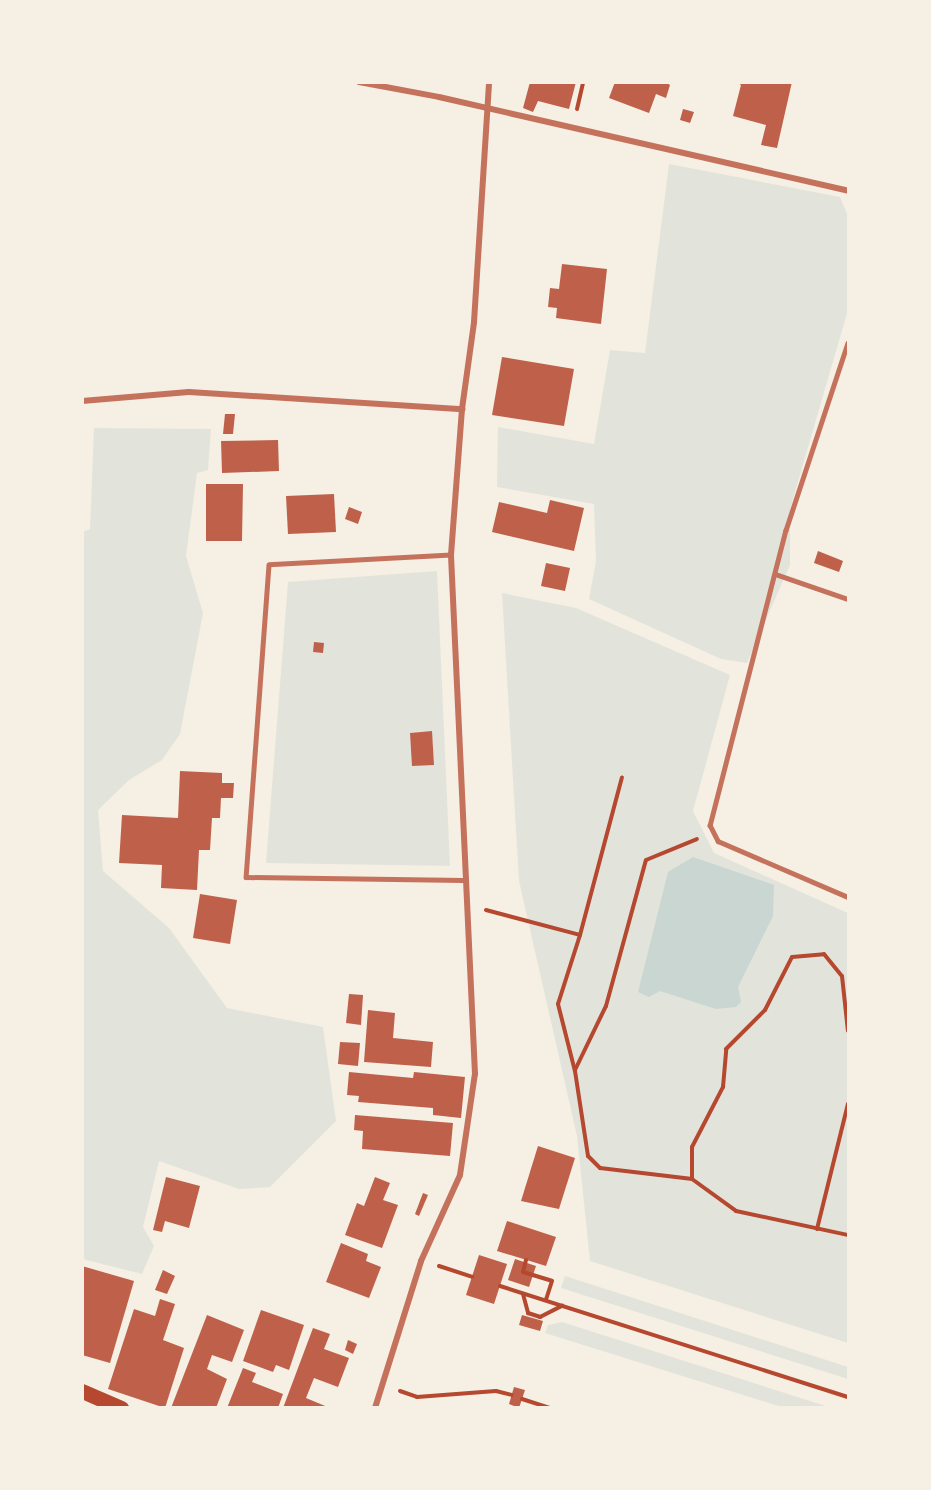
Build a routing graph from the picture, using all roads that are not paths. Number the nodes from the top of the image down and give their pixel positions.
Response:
1 (359, 82) edge
2 (489, 82) edge
3 (489, 111) junction
4 (849, 191) edge
5 (849, 343) edge
6 (82, 400) edge
7 (462, 409) junction
8 (451, 555) junction
9 (775, 574) junction
10 (849, 599) edge
11 (463, 880) junction
12 (849, 897) edge
13 (82, 1391) edge
14 (121, 1407) edge
15 (375, 1407) edge

1 - 3 street
2 - 3 street
3 - 4 street
3 - 7 street
5 - 9 lane
6 - 7 street
7 - 8 street
8 - 11 street
8 - 11 lane
9 - 10 lane
9 - 12 lane
11 - 15 street
13 - 14 main road

